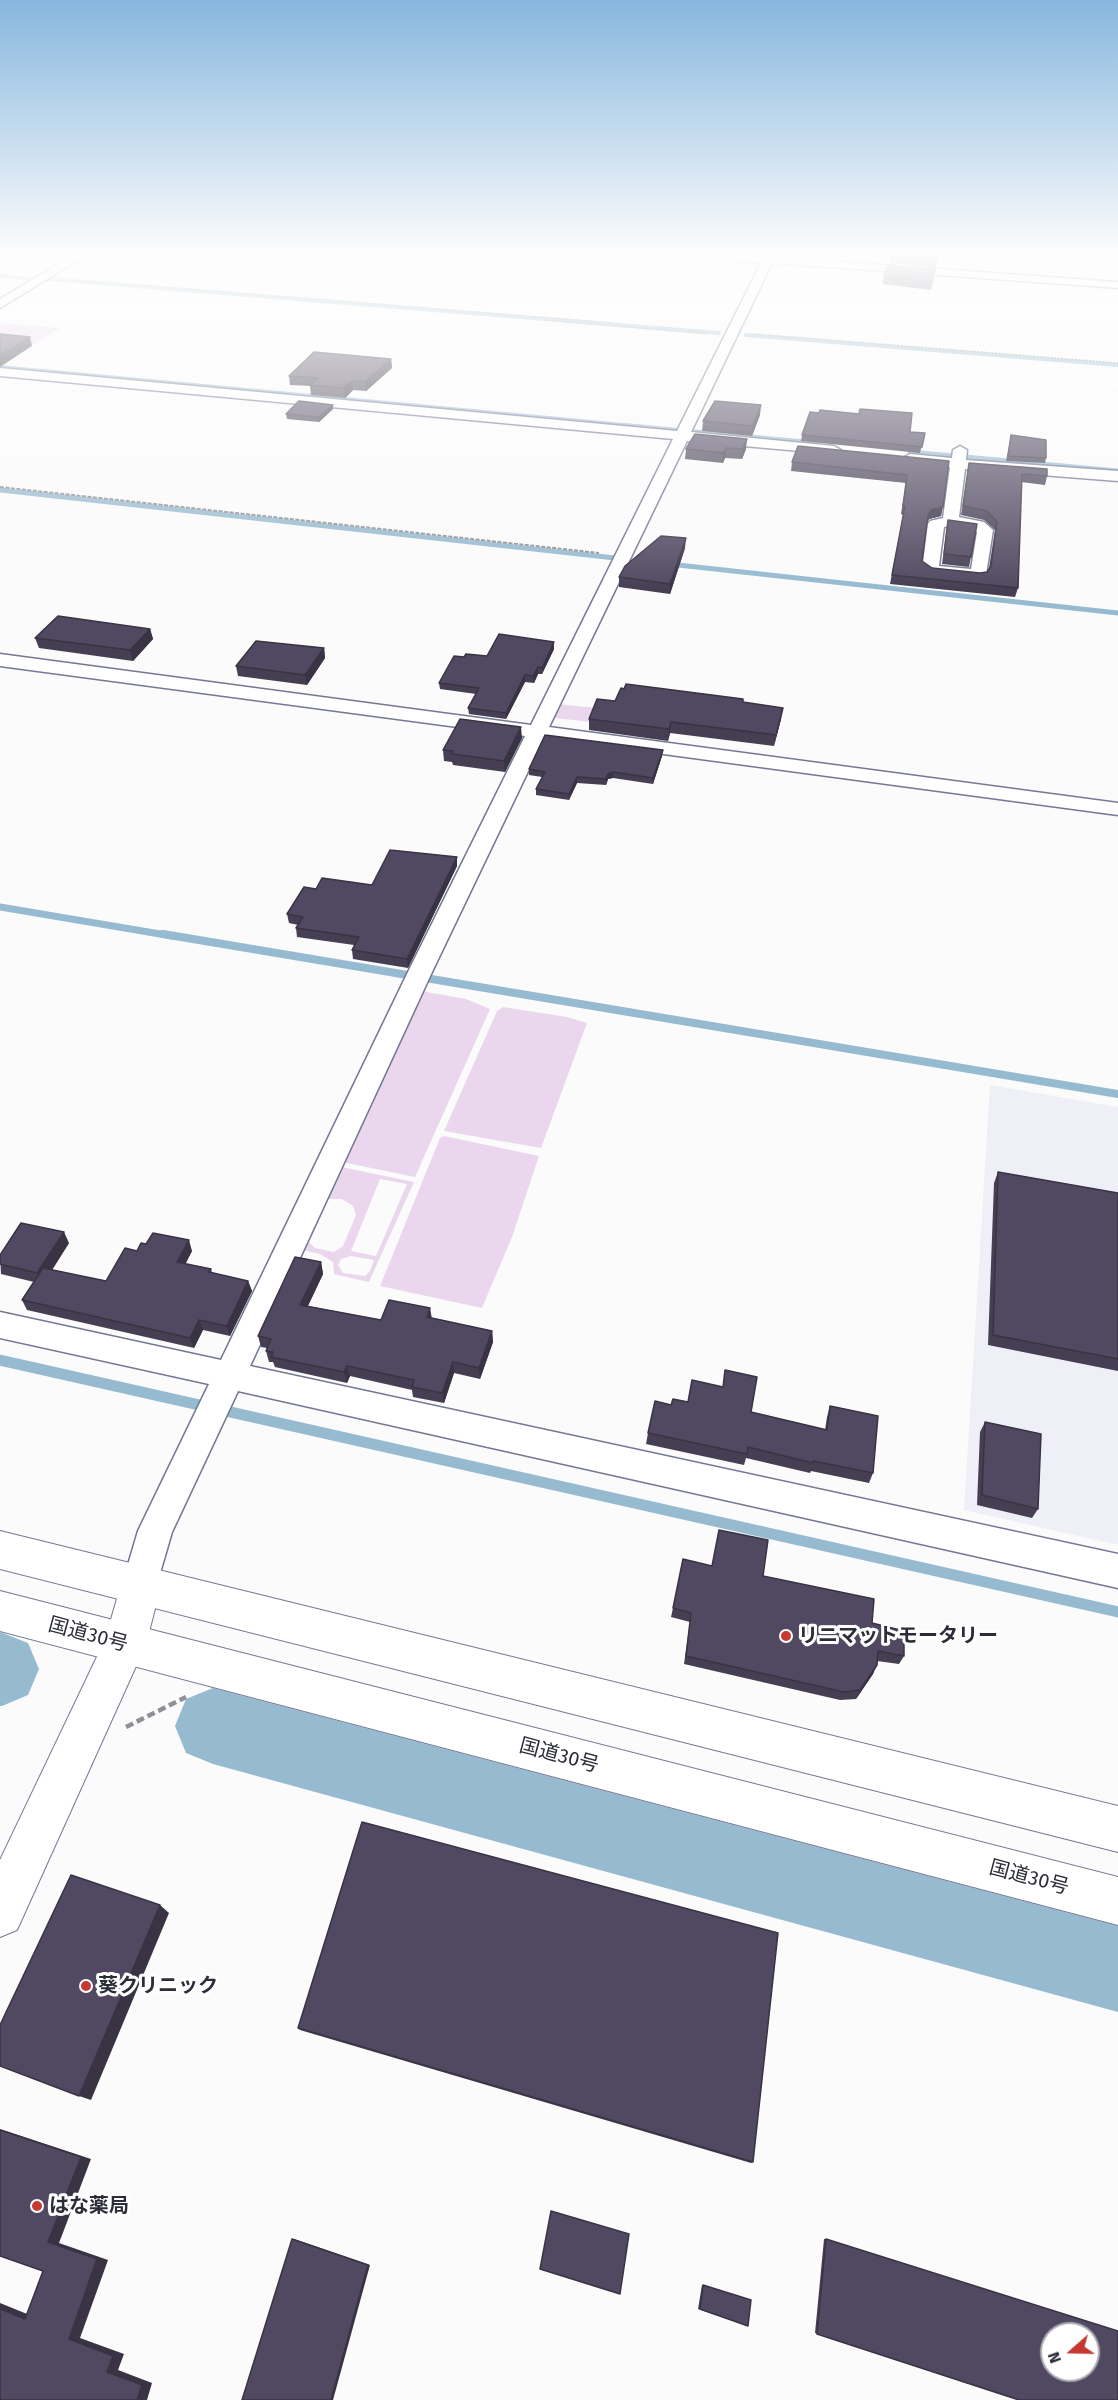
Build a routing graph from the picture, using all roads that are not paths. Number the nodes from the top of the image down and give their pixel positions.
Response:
1 (40, 366) edge
2 (716, 366) edge
3 (0, 372) edge
4 (684, 430) junction
5 (841, 439) edge
6 (897, 450) edge
7 (850, 452) edge
8 (959, 456) junction
9 (1017, 462) junction
10 (1118, 466) edge
11 (1118, 476) edge
12 (951, 520) edge
13 (0, 649) edge
14 (0, 660) edge
15 (540, 726) junction
16 (1118, 796) edge
17 (1118, 809) edge
18 (0, 1325) edge
19 (219, 1397) junction
20 (0, 1550) edge
21 (1118, 1571) edge
22 (140, 1586) junction
23 (0, 1611) edge
24 (125, 1644) junction
25 (1118, 1829) edge
26 (6, 1887) edge
27 (1118, 1901) edge

1 - 4 street
2 - 4 street
3 - 4 street
4 - 5 street
4 - 7 street
4 - 15 street
6 - 8 street
8 - 9 street
8 - 12 street
9 - 10 street
9 - 11 street
13 - 15 street
14 - 15 street
15 - 16 street
15 - 17 street
15 - 19 street
18 - 19 street
19 - 21 street
19 - 22 street
20 - 22 main road
22 - 24 main road
22 - 25 main road
23 - 24 main road, 国道30号
24 - 26 main road
24 - 27 main road, 国道30号

